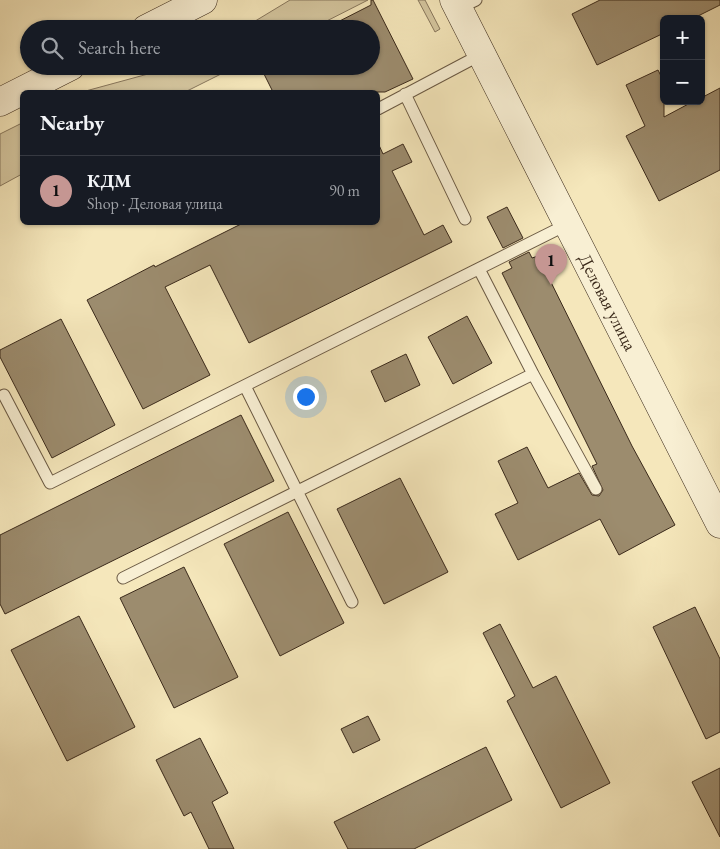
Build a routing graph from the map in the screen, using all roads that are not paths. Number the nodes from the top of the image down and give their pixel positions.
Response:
1 (203, 0) edge
2 (463, 3) edge
3 (164, 20) edge
4 (482, 54) junction
5 (53, 75) edge
6 (24, 90) edge
7 (20, 92) edge
8 (405, 94) junction
9 (0, 102) edge
10 (380, 108) edge
11 (465, 219) dead end
12 (568, 224) junction
13 (479, 269) junction
14 (533, 374) junction
15 (245, 386) junction
16 (4, 395) dead end
17 (596, 489) dead end
18 (298, 492) junction
19 (720, 524) edge
20 (123, 578) dead end
21 (352, 602) dead end

1 - 3 street
2 - 4 street, Деловая улица
4 - 8 lane
4 - 12 street, Деловая улица
5 - 6 street
7 - 9 street
8 - 10 lane
8 - 11 lane
12 - 13 lane
12 - 19 street, Деловая улица
13 - 14 lane
13 - 15 lane
14 - 17 lane
14 - 18 lane
15 - 16 lane
15 - 18 lane
18 - 20 lane
18 - 21 lane

